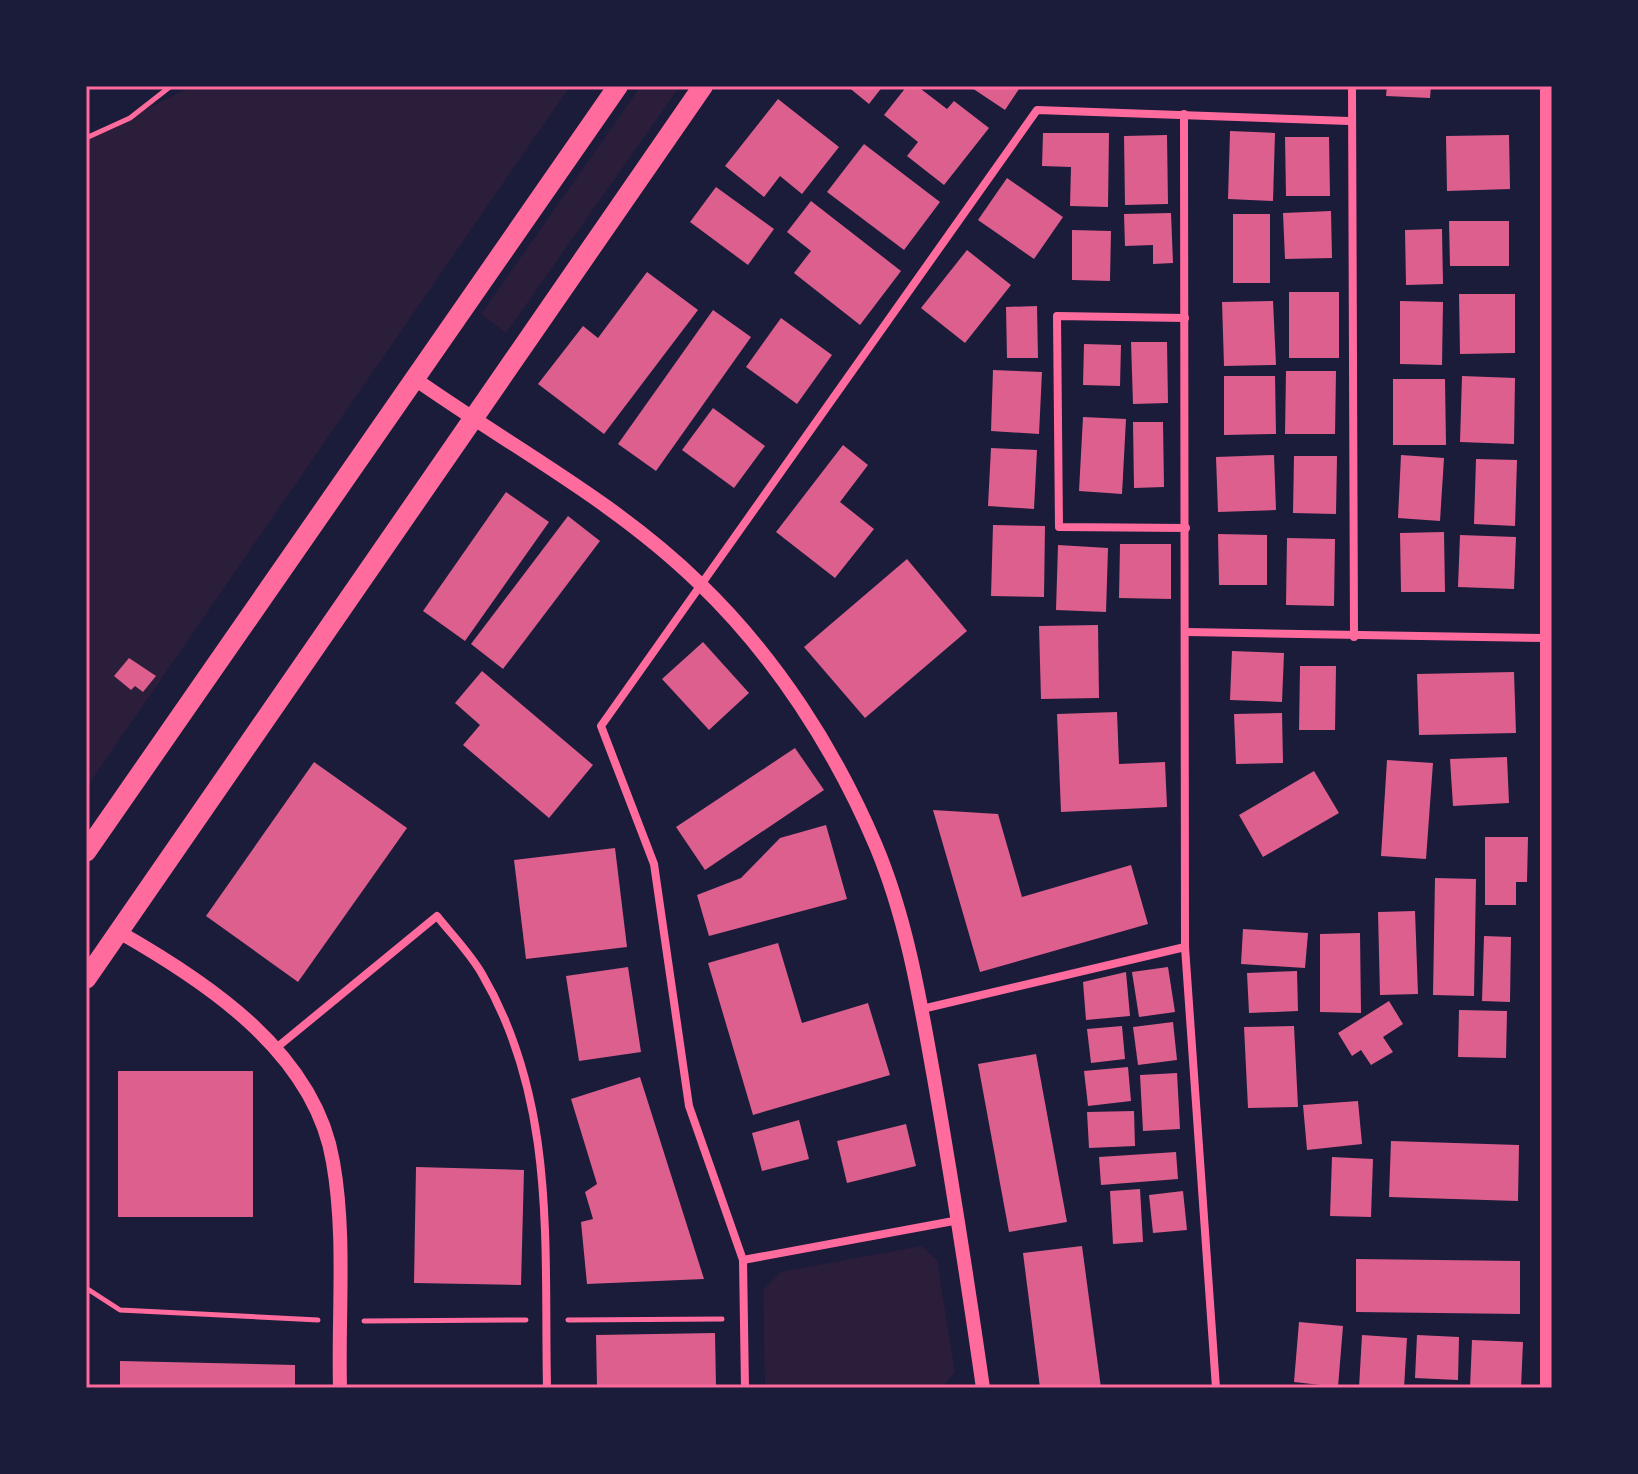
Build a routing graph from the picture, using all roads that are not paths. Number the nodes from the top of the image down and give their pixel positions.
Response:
1 (618, 86) edge
2 (703, 86) edge
3 (1352, 86) edge
4 (1547, 86) edge
5 (1184, 114) junction
6 (1349, 121) junction
7 (1185, 318) junction
8 (415, 379) junction
9 (472, 419) junction
10 (1186, 528) junction
11 (699, 582) junction
12 (1187, 632) junction
13 (1354, 637) junction
14 (1546, 638) junction
15 (86, 852) edge
16 (119, 932) junction
17 (1185, 947) junction
18 (86, 979) edge
19 (922, 1009) junction
20 (275, 1049) junction
21 (959, 1220) junction
22 (743, 1260) junction
23 (340, 1388) edge
24 (547, 1388) edge
25 (745, 1388) edge
26 (983, 1388) edge
27 (1216, 1388) edge
28 (1547, 1388) edge

1 - 8 main road
2 - 9 main road
3 - 6 street
4 - 14 street
5 - 6 street
5 - 7 street
5 - 11 street
6 - 13 street
7 - 10 street
7 - 10 street
8 - 9 street
8 - 15 main road
9 - 11 street
9 - 16 main road
10 - 12 street
11 - 19 street
11 - 22 street
12 - 13 street
12 - 17 street
13 - 14 street
14 - 28 street
16 - 18 main road
16 - 20 street
17 - 19 street
17 - 27 street
19 - 21 street
20 - 23 street
20 - 24 street
21 - 22 street
21 - 26 street
22 - 25 street

